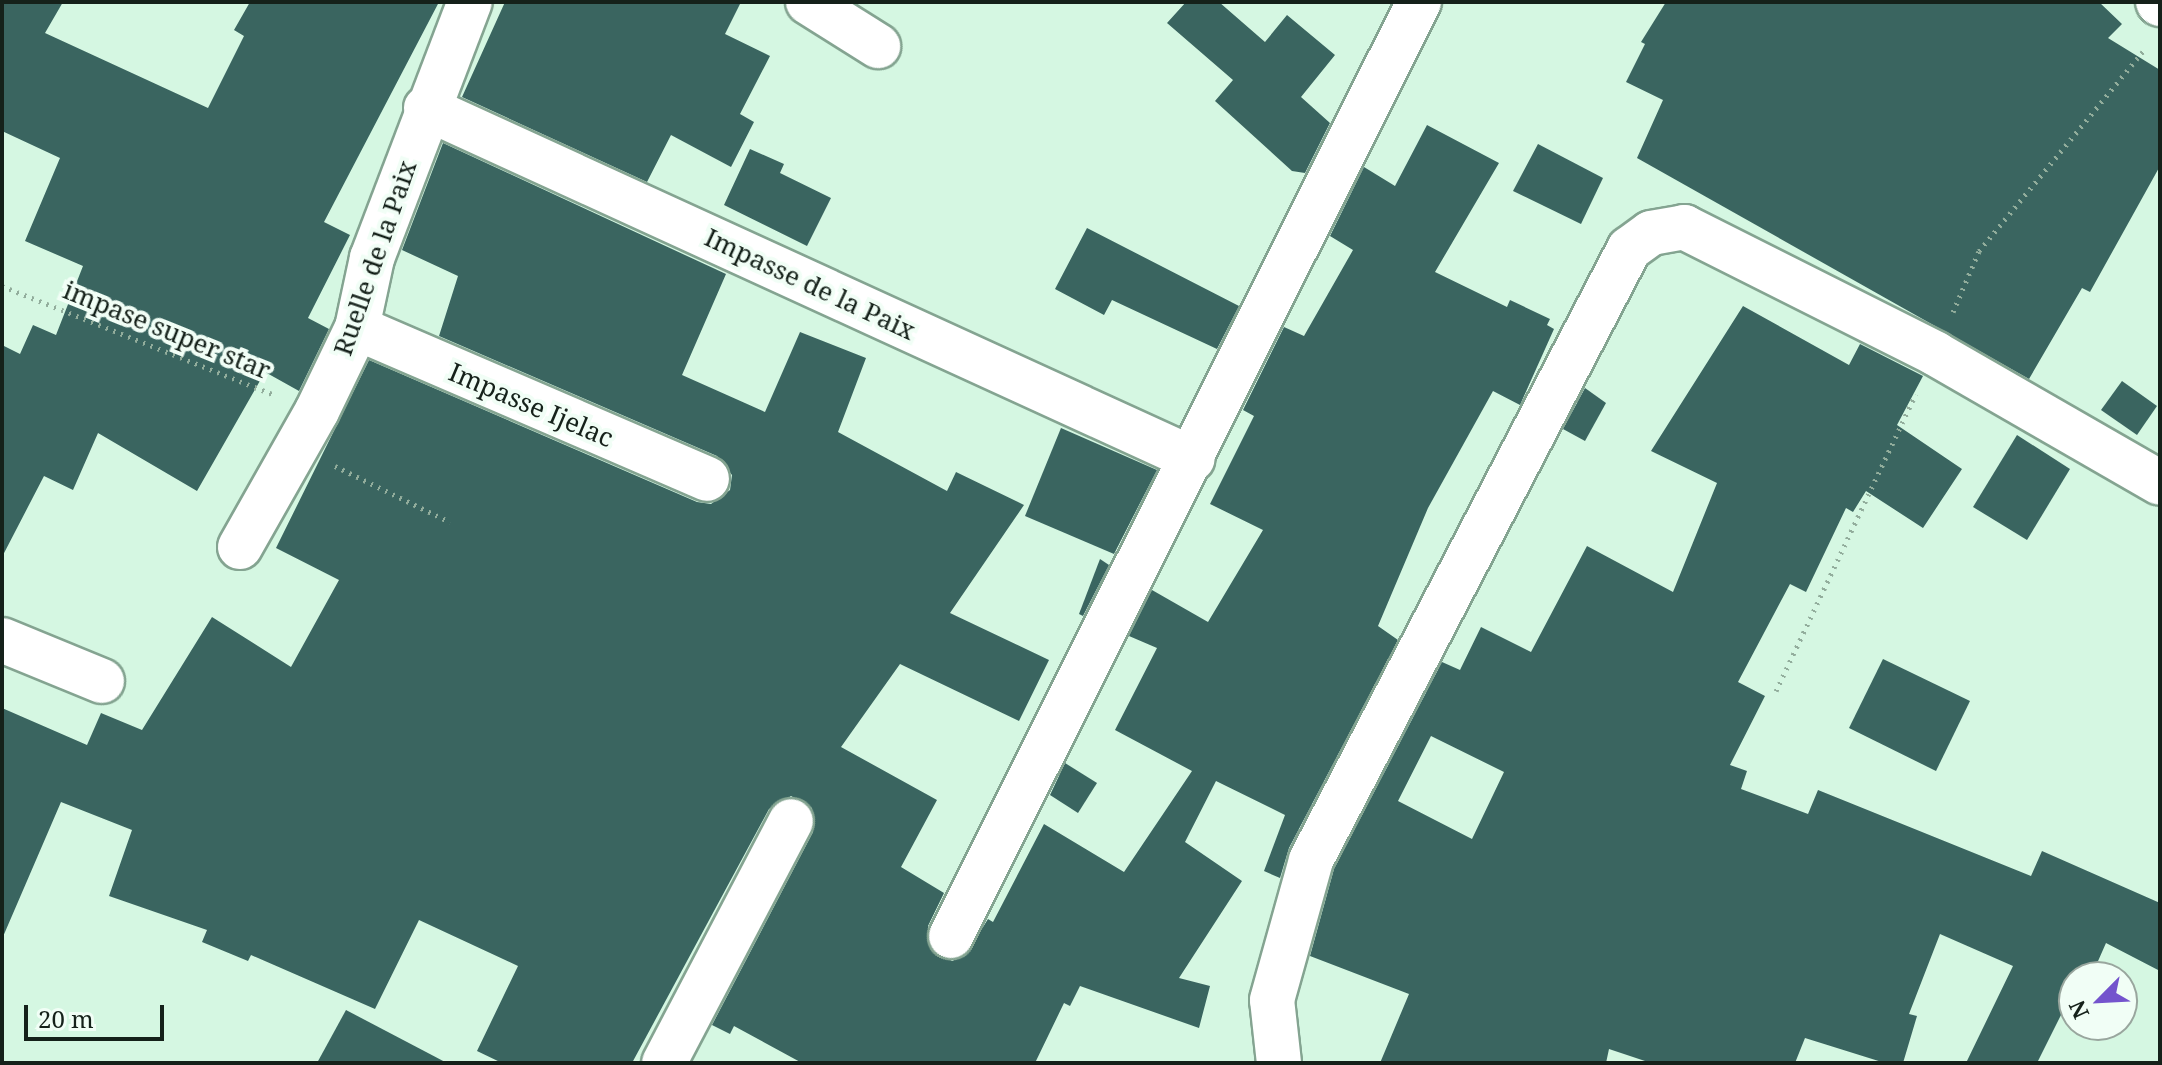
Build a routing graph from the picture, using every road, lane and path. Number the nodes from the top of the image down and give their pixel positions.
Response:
1 (470, 2) edge
2 (808, 2) edge
3 (1419, 2) edge
4 (878, 46) dead end
5 (426, 108) junction
6 (2, 286) edge
7 (357, 328) junction
8 (307, 427) junction
9 (1193, 459) junction
10 (707, 479) dead end
11 (2160, 483) edge
12 (450, 522) dead end
13 (240, 547) dead end
14 (2, 640) edge
15 (102, 681) dead end
16 (791, 821) dead end
17 (951, 936) dead end
18 (664, 1063) edge
19 (1279, 1063) edge

1 - 5 street, Ruelle de la Paix
2 - 4 street
3 - 9 street
5 - 7 street, Ruelle de la Paix
5 - 9 street, Impasse de la Paix
6 - 8 path, impase super star
7 - 8 street, Ruelle de la Paix
7 - 10 street, Impasse Ijelac
8 - 12 path, impase super star
8 - 13 street, Ruelle de la Paix
9 - 17 street
11 - 19 street
14 - 15 street
16 - 18 street

